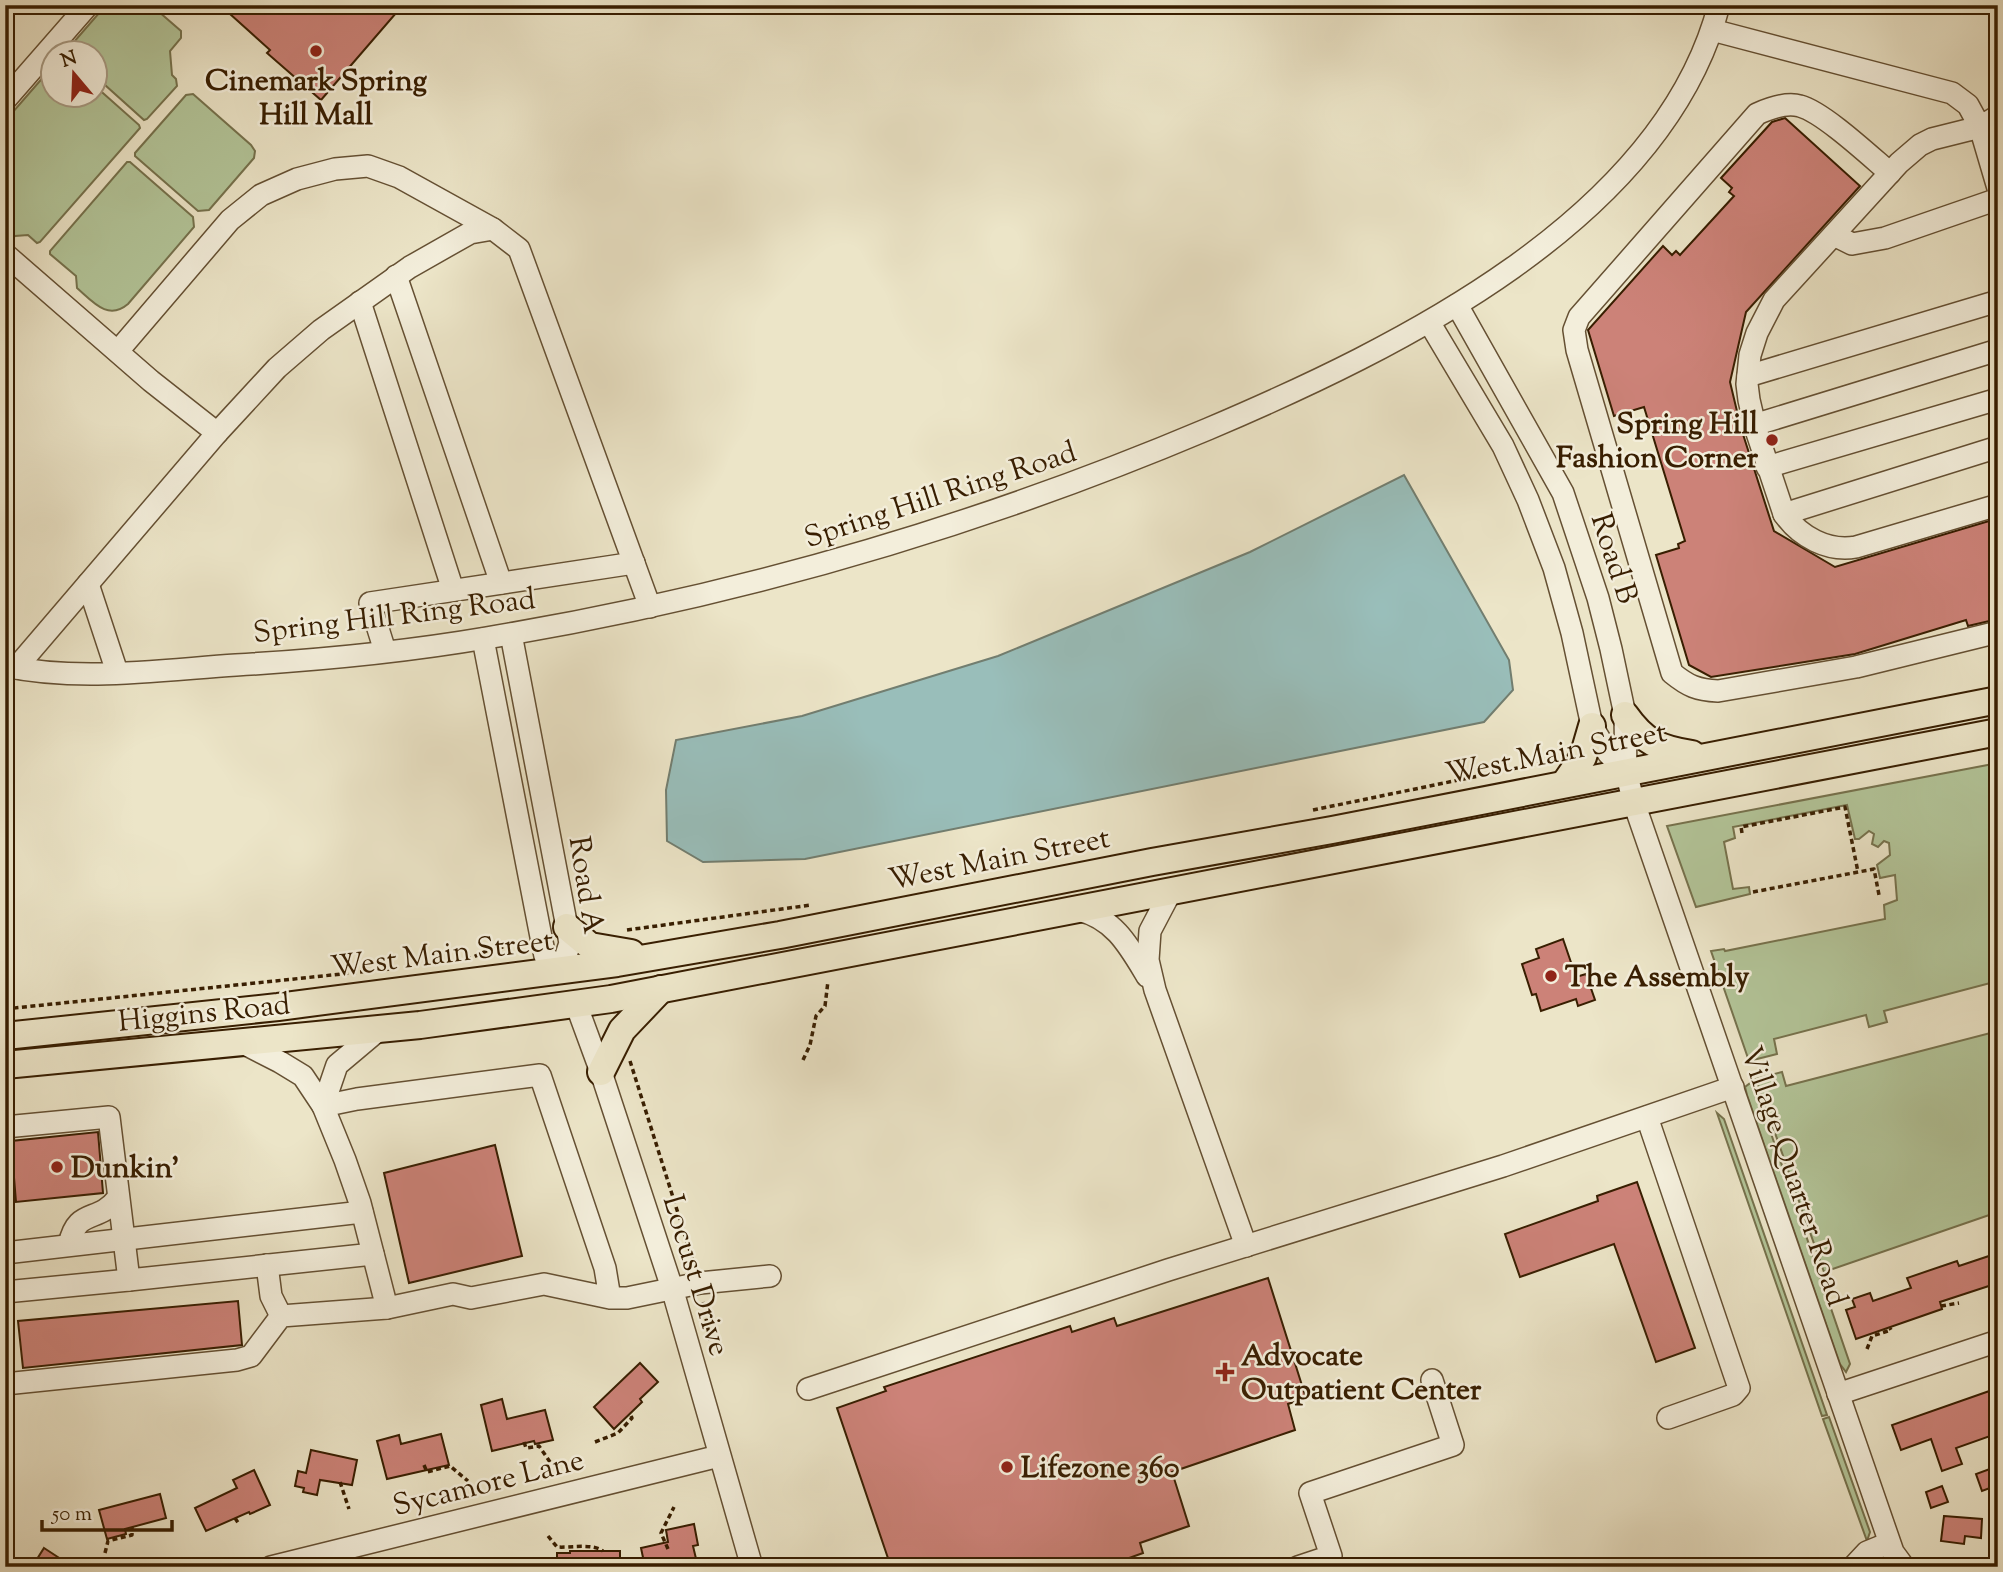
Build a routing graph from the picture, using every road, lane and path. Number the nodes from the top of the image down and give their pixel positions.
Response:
1 (88, 5) edge
2 (1719, 5) edge
3 (1712, 30) junction
4 (5, 100) edge
5 (1989, 121) edge
6 (1890, 173) junction
7 (1998, 188) edge
8 (1998, 199) edge
9 (493, 229) junction
10 (1833, 235) junction
11 (5, 254) edge
12 (396, 276) junction
13 (1998, 301) edge
14 (360, 302) junction
15 (1457, 305) junction
16 (1429, 322) junction
17 (1998, 350) edge
18 (118, 351) junction
19 (1748, 376) junction
20 (1998, 399) edge
21 (1754, 425) junction
22 (216, 433) junction
23 (1998, 447) edge
24 (1767, 467) junction
25 (1566, 502) junction
26 (1998, 505) edge
27 (1784, 514) junction
28 (1534, 515) junction
29 (634, 563) junction
30 (501, 583) junction
31 (88, 584) junction
32 (453, 590) junction
33 (650, 607) junction
34 (1998, 632) edge
35 (511, 634) junction
36 (484, 639) junction
37 (384, 651) junction
38 (11, 667) edge
39 (117, 672) junction
40 (1998, 700) edge
41 (1625, 715) junction
42 (1592, 726) junction
43 (1998, 732) edge
44 (1708, 756) junction
45 (1626, 772) junction
46 (1565, 783) junction
47 (1633, 803) junction
48 (1742, 833) dead end
49 (1858, 872) junction
50 (1171, 891) junction
51 (1753, 892) dead end
52 (1879, 895) dead end
53 (1077, 910) junction
54 (567, 927) junction
55 (525, 944) dead end
56 (654, 957) junction
57 (462, 961) dead end
58 (393, 969) dead end
59 (561, 971) junction
60 (828, 981) dead end
61 (661, 989) junction
62 (1156, 990) junction
63 (576, 1004) junction
64 (5, 1009) edge
65 (381, 1028) junction
66 (5, 1036) edge
67 (239, 1041) junction
68 (803, 1060) dead end
69 (5, 1065) edge
70 (601, 1072) junction
71 (1733, 1087) junction
72 (323, 1106) junction
73 (1647, 1117) junction
74 (5, 1127) edge
75 (117, 1199) junction
76 (362, 1212) junction
77 (124, 1239) junction
78 (69, 1245) junction
79 (1246, 1246) junction
80 (5, 1253) edge
81 (373, 1254) junction
82 (267, 1265) junction
83 (770, 1276) dead end
84 (128, 1280) junction
85 (672, 1287) junction
86 (5, 1292) edge
87 (610, 1298) junction
88 (1959, 1303) dead end
89 (1941, 1307) dead end
90 (387, 1308) junction
91 (281, 1316) junction
92 (1890, 1328) dead end
93 (1998, 1341) edge
94 (1867, 1349) dead end
95 (1432, 1380) dead end
96 (5, 1384) edge
97 (808, 1389) dead end
98 (1838, 1394) junction
99 (630, 1414) dead end
100 (1668, 1418) dead end
101 (524, 1441) dead end
102 (595, 1441) dead end
103 (719, 1456) junction
104 (550, 1462) dead end
105 (424, 1465) dead end
106 (468, 1481) dead end
107 (341, 1482) dead end
108 (674, 1507) dead end
109 (349, 1509) dead end
110 (235, 1518) dead end
111 (239, 1524) dead end
112 (132, 1527) dead end
113 (548, 1536) dead end
114 (1889, 1542) junction
115 (668, 1549) dead end
116 (603, 1551) dead end
117 (104, 1553) dead end
118 (482, 1558) dead end
119 (271, 1567) edge
120 (479, 1567) edge
121 (752, 1567) edge
122 (1297, 1567) edge
123 (1853, 1567) edge
124 (1904, 1567) edge

1 - 4 street
2 - 3 street, Spring Hill Ring Road
3 - 5 street
3 - 15 street, Spring Hill Ring Road
5 - 6 street
5 - 7 street
6 - 10 street
6 - 34 street
8 - 10 street
9 - 12 street
9 - 18 street
9 - 29 street
10 - 19 street
11 - 18 street
12 - 14 street
12 - 30 street
13 - 19 street
14 - 22 street
14 - 32 street
15 - 16 street, Spring Hill Ring Road
15 - 25 street, Road B
16 - 28 street, Road B
16 - 33 street, Spring Hill Ring Road
17 - 21 street
18 - 22 street
19 - 21 street
20 - 24 street
21 - 24 street
22 - 31 street
23 - 27 street
24 - 27 street
25 - 28 street
25 - 41 street, Road B
26 - 27 street
28 - 42 street, Road B
29 - 30 street
29 - 33 street
30 - 32 street
31 - 38 street
31 - 39 street
32 - 37 street
33 - 35 street, Spring Hill Ring Road
35 - 36 street, Spring Hill Ring Road
35 - 54 street, Road A
36 - 37 street, Spring Hill Ring Road
36 - 59 street, Road A
37 - 39 street, Spring Hill Ring Road
38 - 39 street, Spring Hill Ring Road
40 - 44 main road, West Main Street
41 - 44 main road
41 - 45 street, Road B
42 - 45 street, Road B
42 - 46 main road
43 - 47 main road
44 - 45 main road, West Main Street
45 - 46 main road, West Main Street
45 - 47 street, Road B
46 - 56 main road, West Main Street
47 - 50 main road
47 - 71 street, Village Quarter Road
48 - 49 path
49 - 51 path
49 - 52 path
50 - 53 main road
50 - 62 street
53 - 61 main road
53 - 62 street
54 - 56 main road
54 - 59 street, Road A
55 - 57 path
56 - 59 main road, West Main Street
58 - 64 path
59 - 63 main road
59 - 66 main road, West Main Street
60 - 68 path
61 - 63 main road
61 - 70 main road
62 - 79 street
63 - 65 main road, Higgins Road
63 - 70 street, Locust Drive
65 - 67 main road, Higgins Road
65 - 72 street
67 - 69 main road, Higgins Road
67 - 72 street
70 - 85 street, Locust Drive
71 - 73 street
71 - 98 street, Village Quarter Road
72 - 76 street
72 - 87 street
73 - 79 street
73 - 100 street
74 - 75 street
75 - 77 street
75 - 78 street
76 - 77 street
76 - 81 street
77 - 78 street
77 - 84 street
78 - 80 street
79 - 97 street
81 - 82 street
81 - 90 street
82 - 84 street
82 - 91 street
83 - 85 street
84 - 86 street
85 - 87 street
85 - 103 street, Locust Drive
87 - 90 street
88 - 89 path
90 - 91 street
91 - 96 street
92 - 94 path
93 - 98 street
95 - 122 street
98 - 114 street, Village Quarter Road
99 - 102 path
101 - 104 path
103 - 119 street, Sycamore Lane
103 - 121 street, Locust Drive
105 - 106 path
107 - 109 path
108 - 115 path
110 - 111 path
112 - 117 path
113 - 116 path
114 - 123 street
114 - 124 street, Village Quarter Road
118 - 120 path

